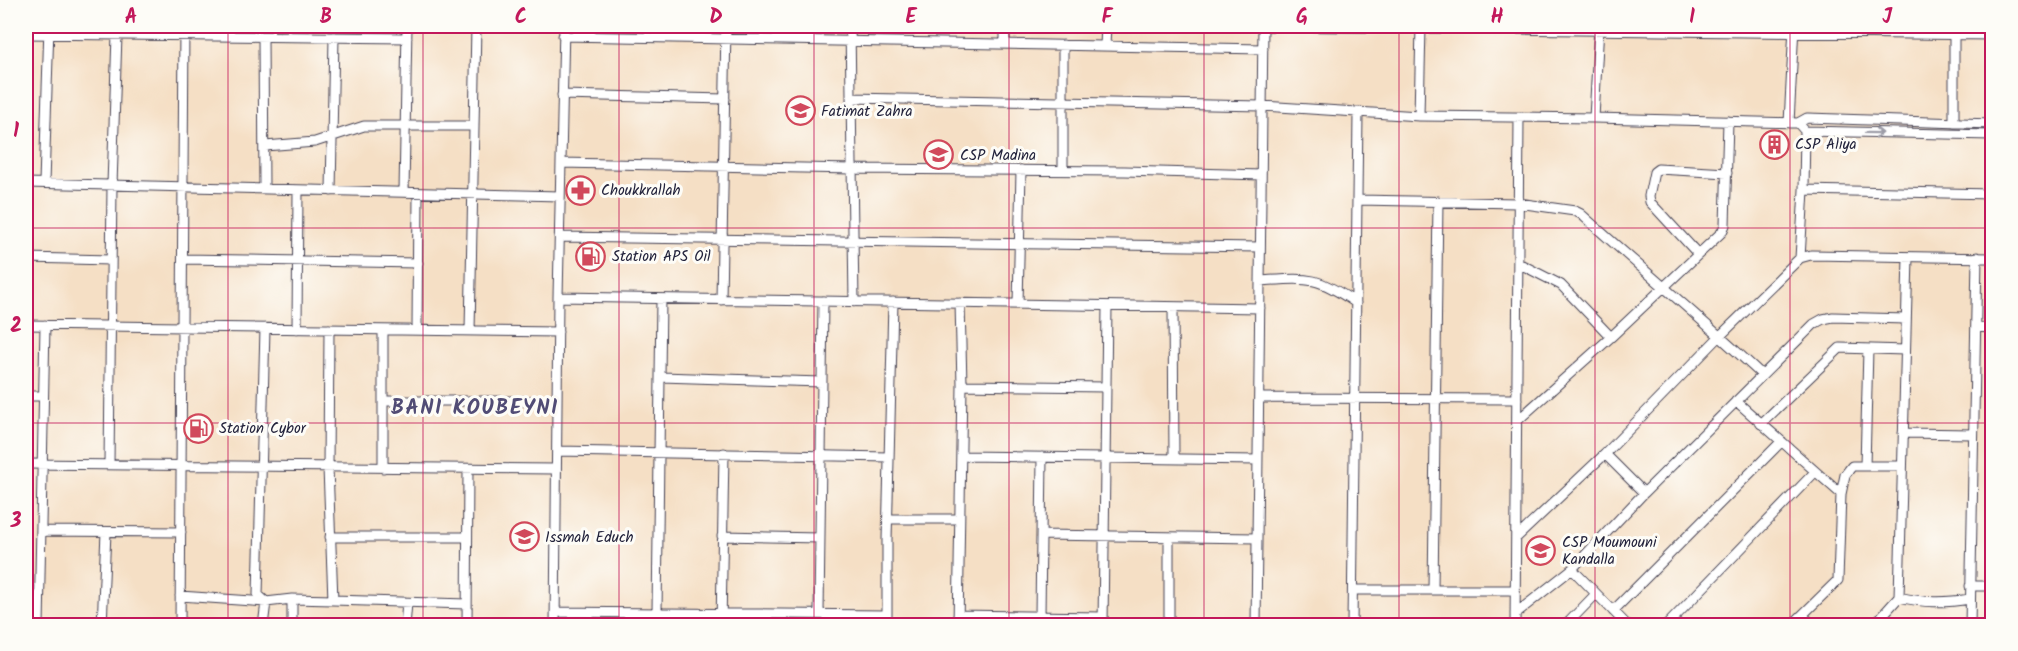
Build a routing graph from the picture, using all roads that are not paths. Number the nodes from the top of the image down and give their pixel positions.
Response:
1 (289, 26) edge
2 (407, 26) edge
3 (476, 26) edge
4 (564, 26) edge
5 (726, 26) edge
6 (850, 26) edge
7 (1005, 26) edge
8 (1106, 26) edge
9 (1263, 26) edge
10 (1421, 27) edge
11 (1599, 28) edge
12 (1794, 29) edge
13 (1873, 29) edge
14 (49, 30) edge
15 (1954, 30) edge
16 (184, 31) edge
17 (26, 34) edge
18 (117, 35) junction
19 (1992, 35) edge
20 (563, 36) junction
21 (263, 37) junction
22 (289, 37) junction
23 (334, 38) junction
24 (407, 38) junction
25 (726, 39) junction
26 (850, 41) junction
27 (1005, 44) junction
28 (1063, 45) junction
29 (1105, 46) junction
30 (1263, 49) junction
31 (562, 95) junction
32 (851, 98) junction
33 (725, 99) junction
34 (1063, 102) junction
35 (1262, 106) junction
36 (1358, 113) junction
37 (1419, 116) junction
38 (1519, 118) junction
39 (1594, 118) junction
40 (1728, 121) junction
41 (1793, 123) junction
42 (1954, 123) junction
43 (1992, 124) edge
44 (406, 125) junction
45 (473, 126) junction
46 (1805, 131) junction
47 (1992, 135) edge
48 (330, 137) junction
49 (265, 146) junction
50 (561, 163) junction
51 (723, 166) junction
52 (852, 169) junction
53 (1021, 170) junction
54 (1063, 170) junction
55 (1727, 173) junction
56 (1261, 175) junction
57 (26, 183) edge
58 (44, 183) junction
59 (112, 185) junction
60 (183, 187) junction
61 (264, 189) junction
62 (298, 190) junction
63 (331, 190) junction
64 (1804, 190) junction
65 (404, 192) junction
66 (418, 193) junction
67 (473, 194) junction
68 (1992, 194) edge
69 (560, 196) junction
70 (1358, 200) junction
71 (1438, 201) junction
72 (1518, 203) junction
73 (559, 237) junction
74 (722, 240) junction
75 (853, 242) junction
76 (1020, 244) junction
77 (1260, 247) junction
78 (1698, 254) junction
79 (1908, 257) junction
80 (1977, 257) junction
81 (26, 258) edge
82 (1800, 258) junction
83 (1992, 258) edge
84 (183, 259) junction
85 (111, 260) junction
86 (297, 261) junction
87 (418, 263) junction
88 (1518, 263) junction
89 (1260, 281) junction
90 (1662, 288) junction
91 (558, 297) junction
92 (661, 299) junction
93 (721, 300) junction
94 (823, 301) junction
95 (854, 302) junction
96 (893, 302) junction
97 (960, 303) junction
98 (1356, 303) junction
99 (1018, 304) junction
100 (1107, 306) junction
101 (1173, 307) junction
102 (1260, 308) junction
103 (1906, 319) junction
104 (26, 325) edge
105 (45, 325) junction
106 (111, 326) junction
107 (182, 327) junction
108 (1976, 327) junction
109 (265, 328) junction
110 (1992, 328) edge
111 (297, 329) junction
112 (329, 329) junction
113 (382, 330) junction
114 (417, 330) junction
115 (470, 331) junction
116 (558, 332) junction
117 (1720, 336) junction
118 (1611, 337) junction
119 (1868, 349) junction
120 (1905, 350) junction
121 (1762, 375) junction
122 (661, 376) junction
123 (822, 382) junction
124 (962, 385) junction
125 (1106, 387) junction
126 (26, 396) edge
127 (42, 396) junction
128 (1259, 398) junction
129 (1355, 399) junction
130 (1435, 399) junction
131 (1517, 399) junction
132 (383, 401) junction
133 (557, 401) junction
134 (1736, 401) junction
135 (1516, 421) junction
136 (1761, 424) junction
137 (1903, 433) junction
138 (1973, 434) junction
139 (1781, 442) junction
140 (557, 451) junction
141 (658, 452) junction
142 (724, 453) junction
143 (1605, 454) junction
144 (821, 456) junction
145 (961, 456) junction
146 (890, 457) junction
147 (1042, 457) junction
148 (1106, 458) junction
149 (1174, 459) junction
150 (1258, 460) junction
151 (26, 464) edge
152 (42, 464) junction
153 (109, 465) junction
154 (181, 465) junction
155 (262, 466) junction
156 (1864, 466) junction
157 (1902, 466) junction
158 (328, 468) junction
159 (383, 468) junction
160 (468, 469) junction
161 (556, 469) junction
162 (1815, 472) junction
163 (1644, 494) junction
164 (1841, 494) junction
165 (888, 519) junction
166 (959, 519) junction
167 (41, 531) junction
168 (106, 532) junction
169 (180, 532) junction
170 (1041, 535) junction
171 (722, 536) junction
172 (1104, 536) junction
173 (330, 537) junction
174 (467, 537) junction
175 (819, 538) junction
176 (1169, 538) junction
177 (1257, 538) junction
178 (1516, 538) junction
179 (1572, 569) junction
180 (1970, 586) junction
181 (1992, 586) edge
182 (1353, 590) junction
183 (1433, 590) junction
184 (1515, 590) junction
185 (1596, 594) junction
186 (180, 596) junction
187 (1899, 597) junction
188 (292, 599) junction
189 (1970, 599) junction
190 (333, 600) junction
191 (266, 602) junction
192 (407, 603) junction
193 (467, 604) junction
194 (1613, 611) junction
195 (555, 612) junction
196 (657, 612) junction
197 (721, 613) junction
198 (819, 613) junction
199 (1515, 614) junction
200 (887, 615) junction
201 (958, 615) junction
202 (1802, 615) junction
203 (1040, 616) junction
204 (1102, 621) edge
205 (39, 626) edge
206 (102, 626) edge
207 (180, 626) edge
208 (263, 626) edge
209 (292, 626) edge
210 (405, 626) edge
211 (467, 626) edge
212 (555, 626) edge
213 (721, 626) edge
214 (887, 626) edge
215 (958, 626) edge
216 (1169, 626) edge
217 (1256, 626) edge
218 (1352, 626) edge
219 (1515, 626) edge
220 (1565, 626) edge
221 (1628, 626) edge
222 (1666, 626) edge
223 (1791, 626) edge
224 (1814, 626) edge
225 (1873, 626) edge
226 (1970, 626) edge

1 - 22 street
2 - 24 street
3 - 45 street
4 - 20 street
5 - 25 street
6 - 26 street
7 - 27 street
8 - 29 street
9 - 10 street
9 - 30 street
10 - 11 street
10 - 37 street
11 - 12 street
11 - 39 street
12 - 13 street
12 - 41 street
13 - 15 street
14 - 17 street
14 - 18 street
14 - 58 street
15 - 19 street
15 - 42 street
16 - 18 street
16 - 21 street
16 - 60 street
18 - 59 street
20 - 25 street
20 - 31 street
21 - 22 street
21 - 49 street
22 - 23 street
23 - 24 street
23 - 48 street
24 - 44 street
25 - 26 street
25 - 33 street
26 - 27 street
26 - 32 street
27 - 28 street
28 - 29 street
28 - 34 street
29 - 30 street
30 - 35 street
31 - 33 street
31 - 50 street
32 - 34 street
32 - 52 street
33 - 51 street
34 - 35 street
34 - 54 street
35 - 36 street
35 - 56 street
36 - 37 street
36 - 70 street
37 - 38 street
38 - 39 street
38 - 72 street
39 - 40 street
40 - 41 street
40 - 55 street
41 - 42 street
41 - 46 street
42 - 43 street
44 - 45 street
44 - 48 street
44 - 65 street
45 - 67 street
46 -> 47 street
46 - 64 street
48 - 49 street
48 - 63 street
49 - 61 street
50 - 51 street
50 - 69 street
51 - 52 street
51 - 74 street
52 - 53 street
52 - 75 street
53 - 54 street
53 - 76 street
54 - 56 street
55 - 78 street
55 - 78 street
56 - 77 street
57 - 58 street
58 - 59 street
59 - 60 street
59 - 85 street
60 - 61 street
60 - 84 street
61 - 62 street
62 - 63 street
62 - 86 street
63 - 65 street
64 - 68 street
64 - 82 street
65 - 66 street
66 - 67 street
66 - 87 street
67 - 69 street
67 - 115 street
69 - 73 street
70 - 71 street
70 - 98 street
71 - 72 street
71 - 130 street
72 - 88 street
72 - 90 street
73 - 74 street
73 - 91 street
74 - 75 street
74 - 93 street
75 - 76 street
75 - 95 street
76 - 77 street
76 - 99 street
77 - 89 street
78 - 90 street
79 - 80 street
79 - 82 street
79 - 103 street
80 - 83 street
80 - 108 street
81 - 85 street
82 - 117 street
84 - 86 street
84 - 107 street
85 - 106 street
86 - 87 street
86 - 111 street
87 - 114 street
88 - 118 street
88 - 131 street
89 - 98 street
89 - 102 street
90 - 117 street
90 - 118 street
91 - 92 street
91 - 116 street
92 - 93 street
92 - 122 street
93 - 94 street
94 - 95 street
94 - 123 street
95 - 96 street
96 - 97 street
96 - 146 street
97 - 99 street
97 - 124 street
98 - 129 street
99 - 100 street
100 - 101 street
100 - 125 street
101 - 102 street
101 - 149 street
102 - 128 street
103 - 120 street
103 - 121 street
104 - 105 street
105 - 106 street
105 - 127 street
106 - 107 street
106 - 153 street
107 - 109 street
107 - 154 street
108 - 110 street
108 - 138 street
109 - 111 street
109 - 155 street
111 - 112 street
112 - 113 street
112 - 158 street
113 - 114 street
113 - 132 street
114 - 115 street
115 - 116 street
116 - 133 street
117 - 121 street
117 - 143 street
118 - 135 street
119 - 120 street
119 - 136 street
119 - 156 street
120 - 137 street
121 - 134 street
122 - 123 street
122 - 141 street
123 - 144 street
124 - 125 street
124 - 145 street
125 - 148 street
126 - 127 street
127 - 152 street
128 - 129 street
128 - 150 street
129 - 130 street
129 - 182 street
130 - 131 street
130 - 183 street
131 - 135 street
132 - 133 street
132 - 159 street
133 - 140 street
134 - 136 street
134 - 163 street
135 - 178 street
136 - 139 street
137 - 138 street
137 - 157 street
138 - 180 street
139 - 162 street
139 - 194 street
140 - 141 street
140 - 161 street
141 - 142 street
141 - 196 street
142 - 144 street
142 - 171 street
143 - 163 street
143 - 178 street
144 - 146 street
144 - 175 street
145 - 147 street
145 - 166 street
146 - 165 street
147 - 148 street
147 - 170 street
148 - 149 street
148 - 172 street
149 - 150 street
150 - 177 street
151 - 152 street
152 - 153 street
152 - 167 street
153 - 154 street
154 - 155 street
154 - 169 street
155 - 158 street
155 - 191 street
156 - 157 street
156 - 164 street
157 - 187 street
158 - 159 street
158 - 173 street
159 - 160 street
160 - 161 street
160 - 174 street
161 - 195 street
162 - 164 street
162 - 222 street
163 - 179 street
164 - 202 street
165 - 166 street
165 - 200 street
166 - 201 street
167 - 168 street
167 - 205 street
168 - 169 street
168 - 206 street
169 - 186 street
170 - 172 street
170 - 203 street
171 - 175 street
171 - 197 street
172 - 176 street
172 - 204 street
173 - 174 street
173 - 190 street
174 - 193 street
175 - 198 street
176 - 177 street
176 - 216 street
177 - 217 street
178 - 184 street
179 - 185 street
179 - 199 street
180 - 181 street
180 - 189 street
182 - 183 street
182 - 218 street
183 - 184 street
184 - 199 street
185 - 194 street
185 - 220 street
186 - 191 street
186 - 207 street
187 - 189 street
187 - 225 street
188 - 190 street
188 - 191 street
188 - 209 street
189 - 226 street
190 - 192 street
191 - 208 street
192 - 193 street
192 - 210 street
193 - 211 street
194 - 221 street
195 - 196 street
195 - 212 street
196 - 197 street
197 - 198 street
197 - 213 street
198 - 200 street
199 - 219 street
200 - 214 street
201 - 203 street
201 - 215 street
202 - 223 street
202 - 224 street
203 - 204 street

